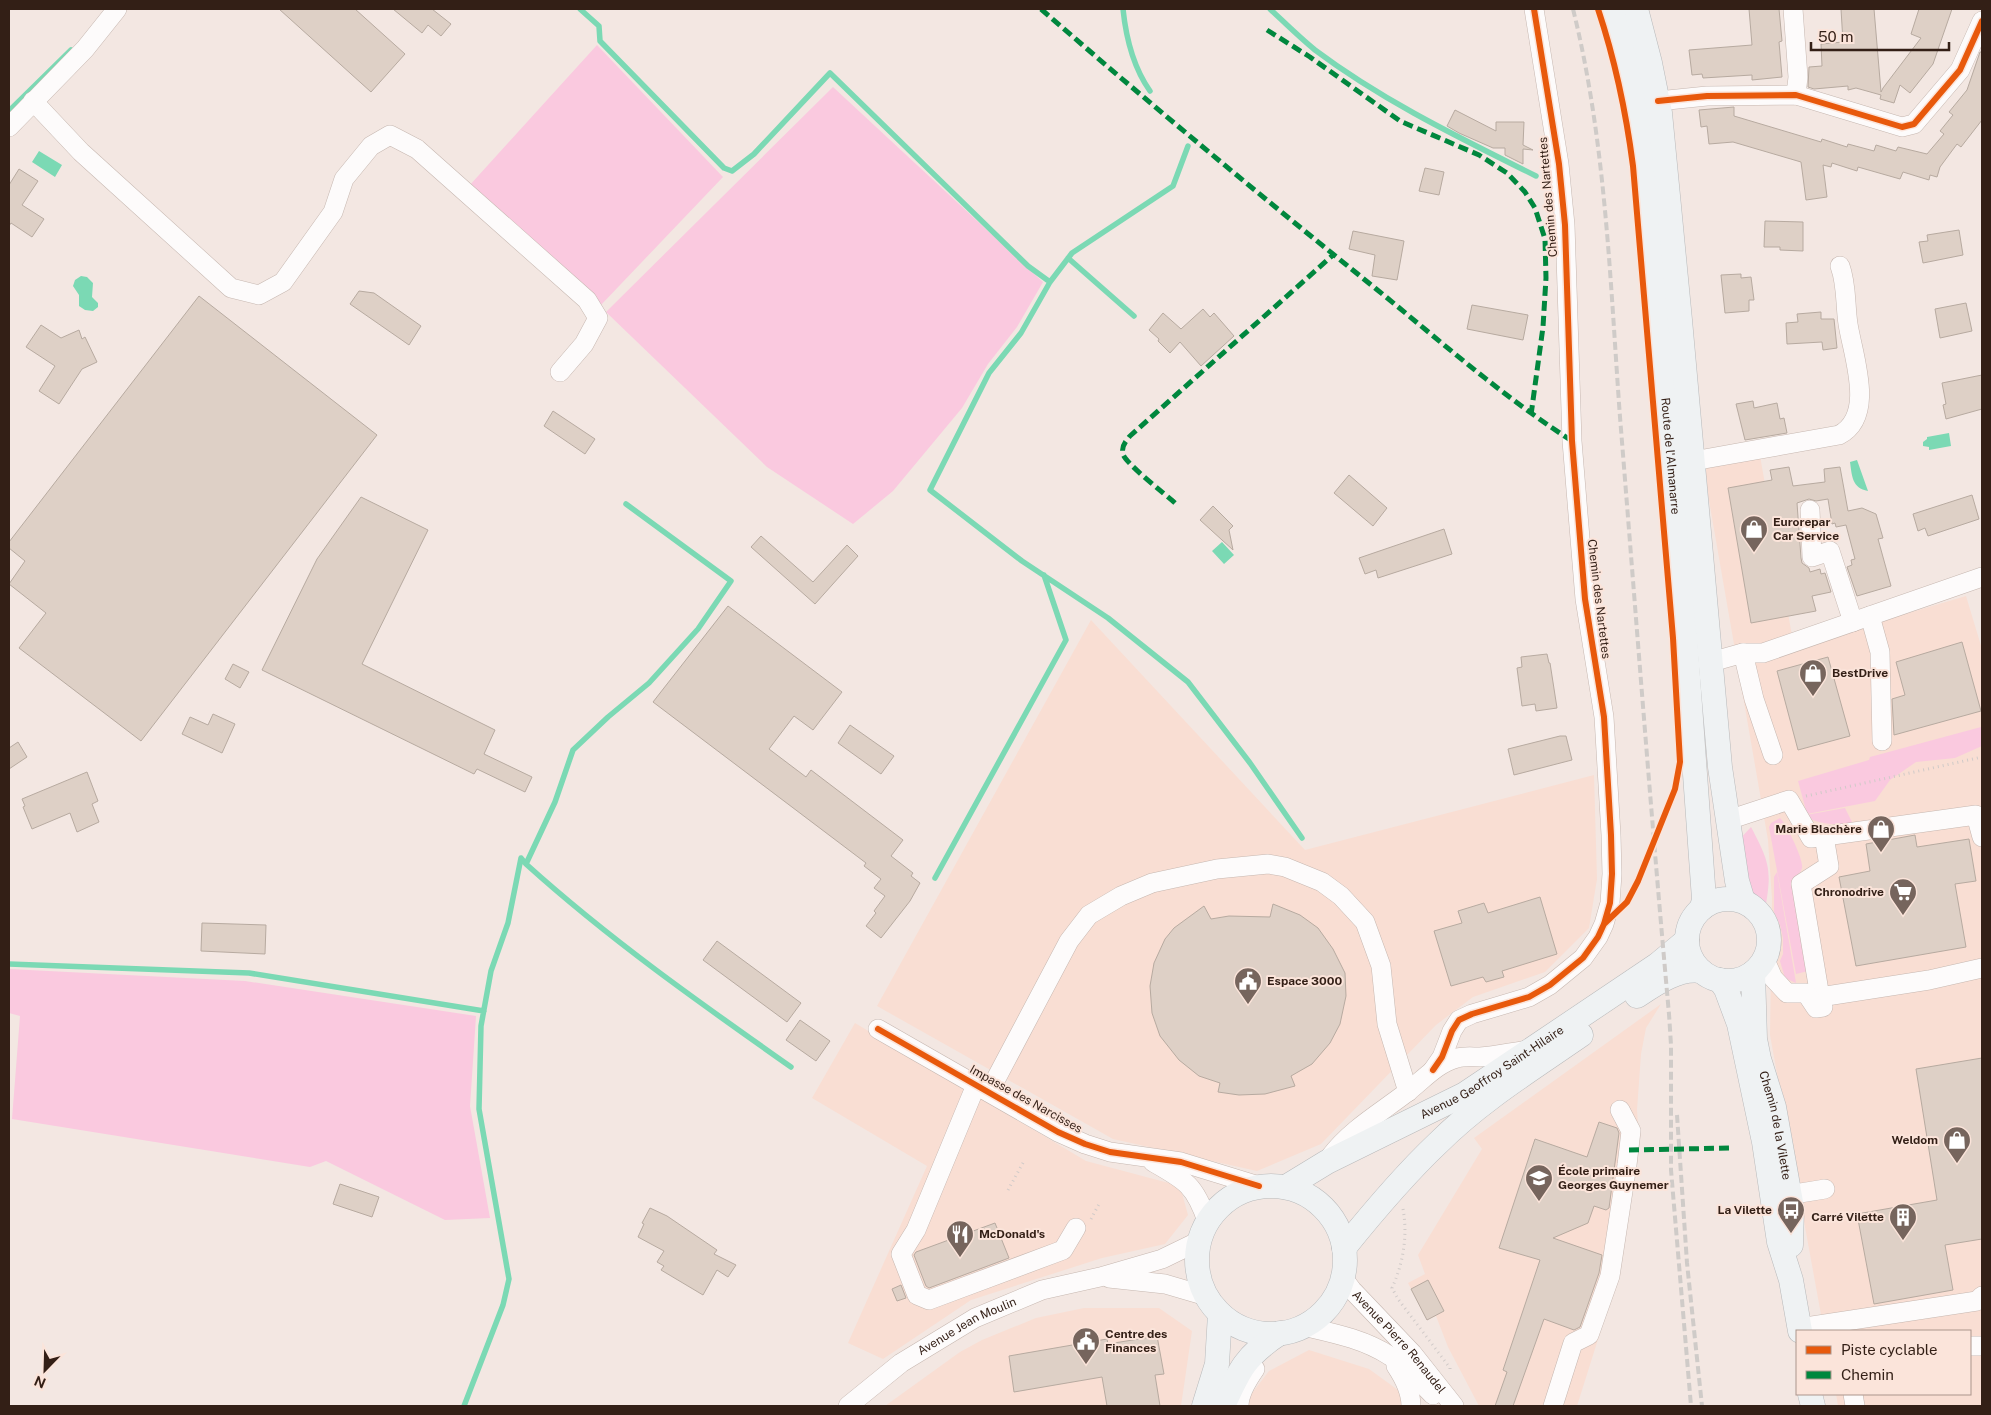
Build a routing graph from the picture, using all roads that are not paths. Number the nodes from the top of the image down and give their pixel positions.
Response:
1 (117, 9) edge
2 (1534, 9) edge
3 (1612, 9) edge
4 (1636, 9) edge
5 (1793, 9) edge
6 (1982, 21) edge
7 (1796, 95) junction
8 (33, 101) junction
9 (1658, 101) junction
10 (9, 127) edge
11 (1840, 266) dead end
12 (560, 372) dead end
13 (1693, 462) junction
14 (1810, 510) dead end
15 (1982, 577) edge
16 (1862, 619) junction
17 (1743, 653) junction
18 (1711, 662) junction
19 (1882, 741) dead end
20 (1773, 755) dead end
21 (1728, 820) junction
22 (1824, 836) junction
23 (1982, 837) edge
24 (1742, 901) junction
25 (1702, 908) junction
26 (1687, 940) junction
27 (1759, 967) junction
28 (1982, 968) edge
29 (1710, 976) junction
30 (1892, 996) dead end
31 (1816, 999) junction
32 (878, 1029) dead end
33 (1452, 1031) junction
34 (1530, 1050) junction
35 (1467, 1057) junction
36 (1433, 1070) junction
37 (982, 1089) junction
38 (1408, 1092) junction
39 (1620, 1110) dead end
40 (1146, 1157) junction
41 (1327, 1162) junction
42 (1259, 1186) junction
43 (1286, 1188) junction
44 (1825, 1189) dead end
45 (1781, 1196) junction
46 (1076, 1228) dead end
47 (1203, 1231) junction
48 (1344, 1248) junction
49 (1100, 1277) junction
50 (1343, 1278) junction
51 (1982, 1296) edge
52 (1213, 1305) junction
53 (1303, 1326) junction
54 (1799, 1330) edge
55 (1280, 1333) junction
56 (1390, 1356) junction
57 (848, 1406) edge
58 (1204, 1406) edge
59 (1223, 1406) edge
60 (1239, 1406) edge
61 (1411, 1406) edge
62 (1440, 1406) edge
63 (1454, 1406) edge
64 (1554, 1406) edge

1 - 8 street
2 - 33 street, Chemin des Nartettes
3 - 25 main road, Route de l'Almanarre
4 - 9 main road, Route de l'Almanarre
5 - 7 street
6 - 7 street
7 - 9 street
8 - 10 street
8 - 12 street
9 - 13 main road, Route de l'Almanarre
11 - 13 street
13 - 18 main road, Route de l'Almanarre
14 - 16 street
15 - 16 street
16 - 17 street
16 - 19 street
17 - 18 street
17 - 20 street
18 - 21 main road, Route de l'Almanarre
21 - 22 street
21 - 24 main road, Route de l'Almanarre
22 - 23 street
22 - 31 street
24 - 25 main road
24 - 27 main road
25 - 26 main road
26 - 29 main road
26 - 34 main road, Avenue Geoffroy Saint-Hilaire
27 - 29 main road
27 - 31 street
27 - 45 main road, Chemin de la Vilette
28 - 31 street
29 - 45 main road, Chemin de la Vilette
29 - 48 main road, Avenue Geoffroy Saint-Hilaire
30 - 31 street
32 - 37 street, Impasse des Narcisses
33 - 35 street
33 - 36 street, Chemin des Nartettes
34 - 35 street
34 - 41 main road, Avenue Geoffroy Saint-Hilaire
35 - 36 street
36 - 38 street
37 - 38 street
37 - 40 street, Impasse des Narcisses
37 - 46 street
38 - 41 street
39 - 64 street
40 - 42 street, Impasse des Narcisses
40 - 47 street, Impasse des Narcisses
41 - 43 main road, Avenue Geoffroy Saint-Hilaire
42 - 43 main road
42 - 47 main road
43 - 48 main road
44 - 45 street
45 - 54 main road, Chemin de la Vilette
47 - 49 street, Avenue Jean Moulin
47 - 52 main road
48 - 50 main road
49 - 52 street, Avenue Jean Moulin
49 - 57 street, Avenue Jean Moulin
50 - 53 main road
50 - 63 street, Avenue Pierre Renaudel
51 - 54 street
52 - 55 main road
52 - 58 main road
53 - 55 main road
53 - 56 street, Avenue Pierre Renaudel
55 - 59 main road
55 - 60 street
56 - 61 street
56 - 62 street, Avenue Pierre Renaudel

